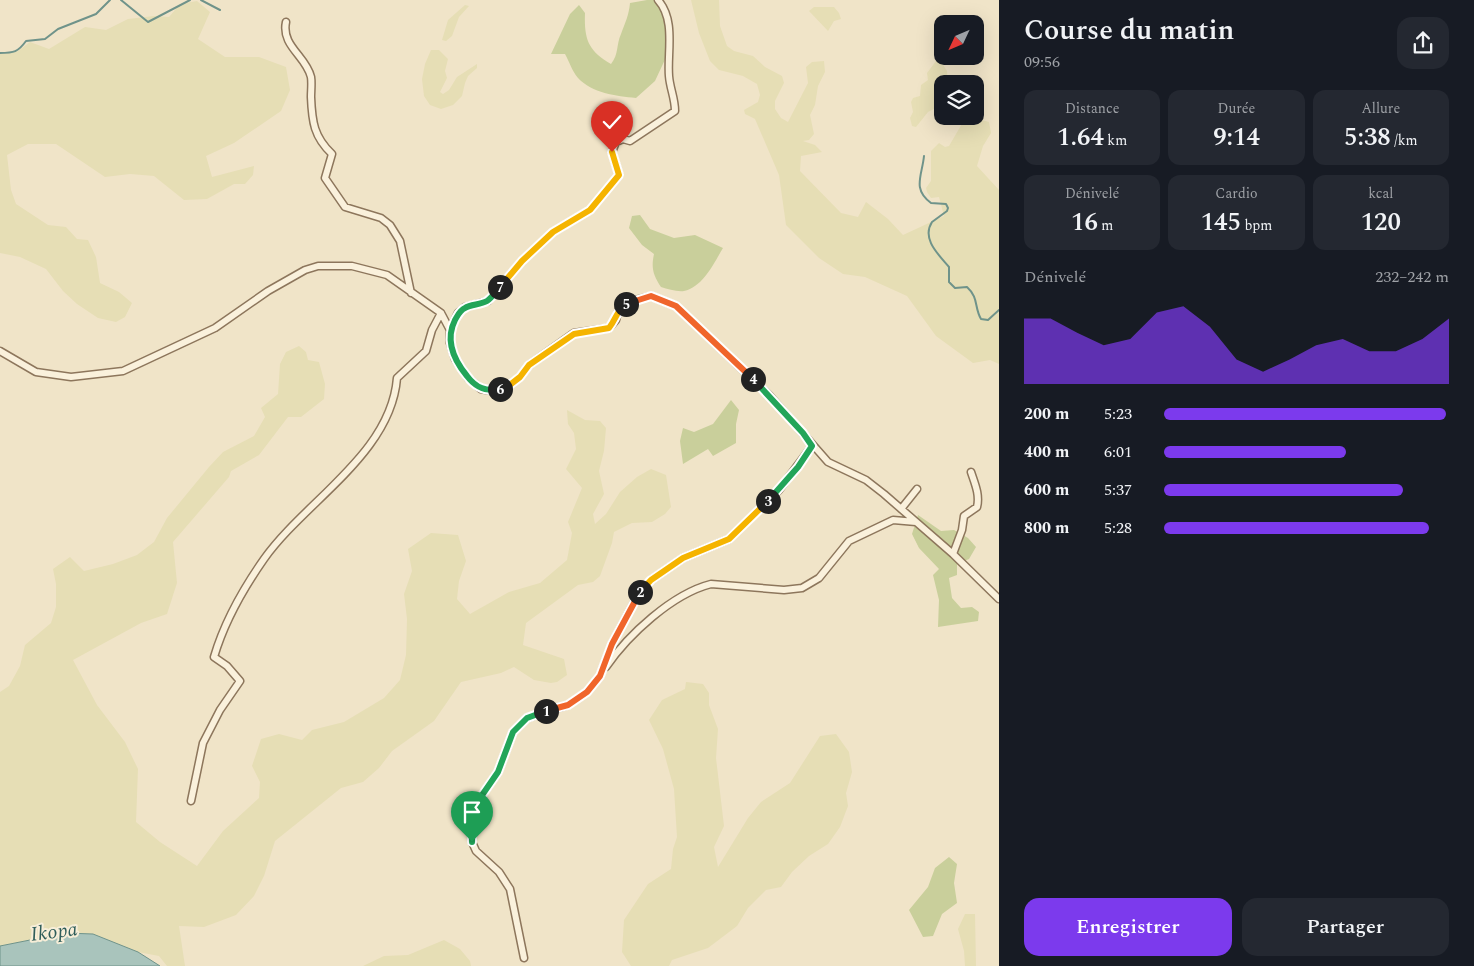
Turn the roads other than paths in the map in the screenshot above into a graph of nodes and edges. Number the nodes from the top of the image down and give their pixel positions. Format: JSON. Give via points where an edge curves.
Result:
{"nodes":[{"id":1,"x":658,"y":0,"type":"edge"},
{"id":2,"x":286,"y":22,"type":"dead end"},
{"id":3,"x":411,"y":293,"type":"junction"},
{"id":4,"x":441,"y":313,"type":"junction"},
{"id":5,"x":450,"y":330,"type":"junction"},
{"id":6,"x":0,"y":351,"type":"edge"},
{"id":7,"x":812,"y":446,"type":"junction"},
{"id":8,"x":971,"y":472,"type":"dead end"},
{"id":9,"x":917,"y":489,"type":"dead end"},
{"id":10,"x":901,"y":509,"type":"junction"},
{"id":11,"x":916,"y":522,"type":"junction"},
{"id":12,"x":953,"y":554,"type":"junction"},
{"id":13,"x":999,"y":599,"type":"edge"},
{"id":14,"x":600,"y":676,"type":"junction"},
{"id":15,"x":191,"y":801,"type":"dead end"},
{"id":16,"x":524,"y":958,"type":"dead end"}],
"edges":[{"from":1,"to":5,"type":"street","via":[[669,27],[669,78],[675,111],[651,125],[641,136],[616,142],[612,152],[619,175],[590,210],[553,232],[522,261],[488,301],[465,307],[458,313]]},
{"from":2,"to":3,"type":"street","via":[[285,37],[306,65],[311,79],[314,130],[332,154],[325,178],[345,207],[381,218],[390,225],[400,241]]},
{"from":3,"to":4,"type":"street"},
{"from":3,"to":6,"type":"street","via":[[387,275],[352,266],[318,266],[304,270],[268,291],[215,328],[123,371],[71,377],[36,372]]},
{"from":4,"to":5,"type":"street"},
{"from":4,"to":15,"type":"street","via":[[426,351],[397,378],[396,398],[372,442],[264,558],[221,631],[214,657],[240,681],[203,743]]},
{"from":5,"to":7,"type":"street","via":[[455,359],[468,378],[481,389],[492,391],[507,387],[529,365],[574,334],[609,328],[616,320],[619,308],[651,296],[676,306],[769,395]]},
{"from":7,"to":10,"type":"street","via":[[828,462],[866,480]]},
{"from":7,"to":14,"type":"street","via":[[779,490],[729,539],[683,558],[651,580],[639,593]]},
{"from":8,"to":12,"type":"street","via":[[978,503],[964,516]]},
{"from":9,"to":10,"type":"street"},
{"from":10,"to":11,"type":"street"},
{"from":11,"to":12,"type":"street"},
{"from":11,"to":14,"type":"street","via":[[893,520],[849,541],[819,578],[802,588],[784,590],[711,584],[686,594],[643,626]]},
{"from":12,"to":13,"type":"street"},
{"from":14,"to":16,"type":"street","via":[[587,692],[568,705],[539,713],[519,724],[498,772],[478,801],[472,842],[476,851],[499,872],[510,889]]}]}
